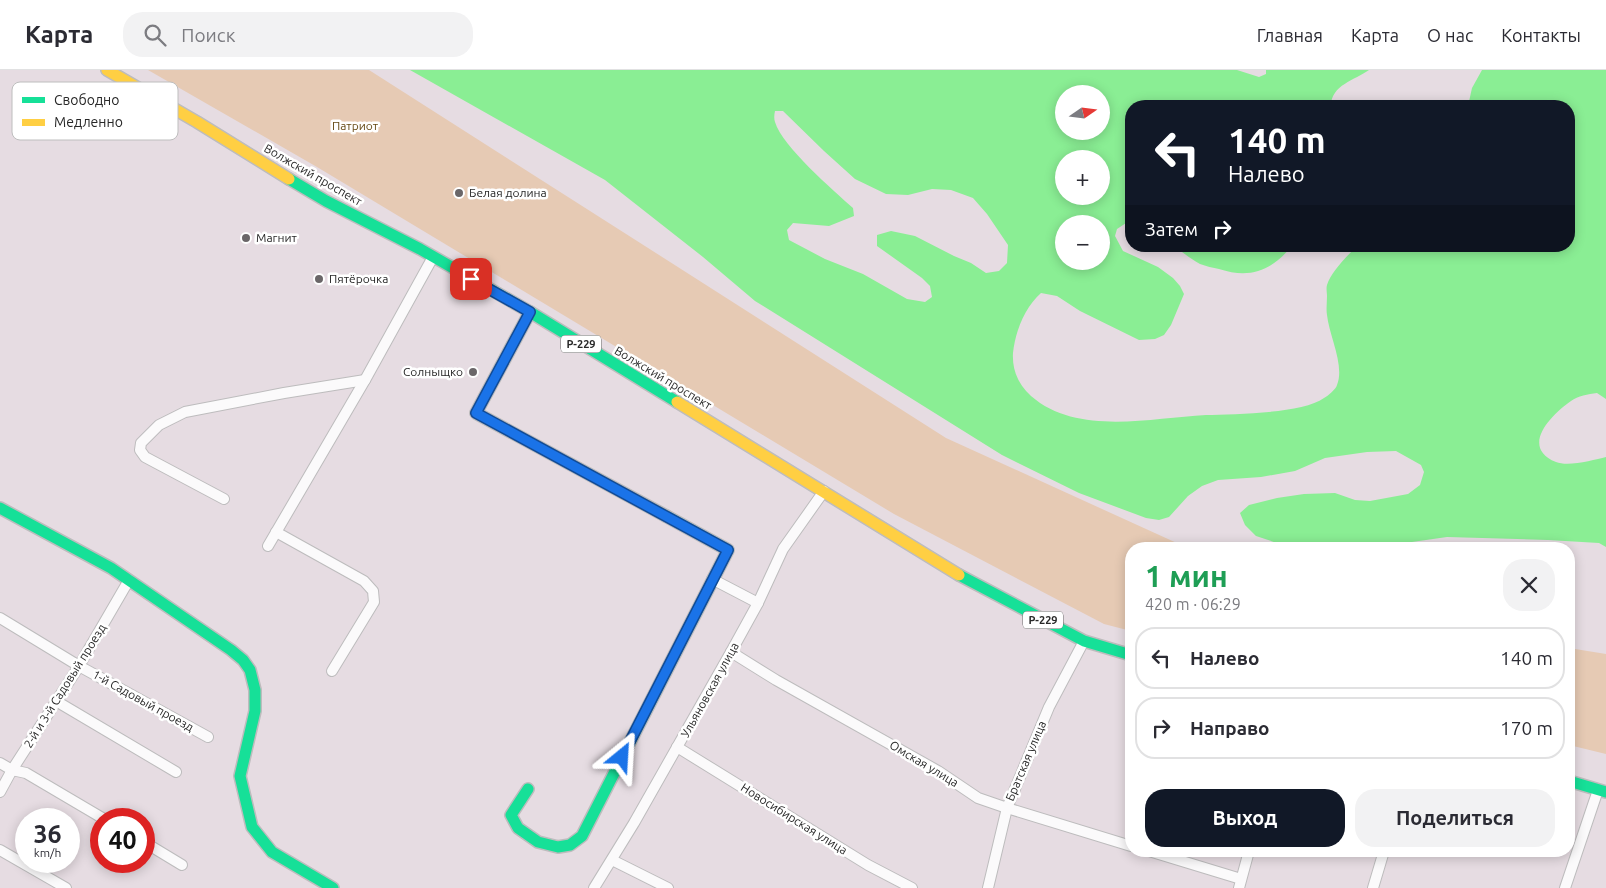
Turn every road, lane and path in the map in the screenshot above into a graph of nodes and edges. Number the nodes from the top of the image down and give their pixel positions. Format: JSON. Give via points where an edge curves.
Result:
{"nodes":[{"id":1,"x":107,"y":70,"type":"edge"},
{"id":2,"x":128,"y":82,"type":"edge"},
{"id":3,"x":178,"y":111,"type":"edge"},
{"id":4,"x":433,"y":257,"type":"junction"},
{"id":5,"x":530,"y":312,"type":"junction"},
{"id":6,"x":365,"y":380,"type":"junction"},
{"id":7,"x":824,"y":491,"type":"junction"},
{"id":8,"x":224,"y":499,"type":"dead end"},
{"id":9,"x":0,"y":508,"type":"edge"},
{"id":10,"x":276,"y":532,"type":"junction"},
{"id":11,"x":268,"y":546,"type":"dead end"},
{"id":12,"x":712,"y":579,"type":"junction"},
{"id":13,"x":129,"y":580,"type":"junction"},
{"id":14,"x":758,"y":603,"type":"junction"},
{"id":15,"x":0,"y":618,"type":"edge"},
{"id":16,"x":1084,"y":641,"type":"junction"},
{"id":17,"x":731,"y":652,"type":"junction"},
{"id":18,"x":1125,"y":653,"type":"edge"},
{"id":19,"x":79,"y":666,"type":"junction"},
{"id":20,"x":332,"y":671,"type":"dead end"},
{"id":21,"x":56,"y":701,"type":"junction"},
{"id":22,"x":208,"y":737,"type":"dead end"},
{"id":23,"x":677,"y":747,"type":"junction"},
{"id":24,"x":0,"y":763,"type":"edge"},
{"id":25,"x":12,"y":770,"type":"junction"},
{"id":26,"x":176,"y":772,"type":"dead end"},
{"id":27,"x":1575,"y":783,"type":"edge"},
{"id":28,"x":528,"y":789,"type":"dead end"},
{"id":29,"x":1602,"y":791,"type":"edge"},
{"id":30,"x":0,"y":792,"type":"edge"},
{"id":31,"x":1007,"y":808,"type":"junction"},
{"id":32,"x":90,"y":811,"type":"edge"},
{"id":33,"x":1125,"y":844,"type":"edge"},
{"id":34,"x":155,"y":849,"type":"edge"},
{"id":35,"x":0,"y":850,"type":"edge"},
{"id":36,"x":1166,"y":857,"type":"edge"},
{"id":37,"x":1247,"y":857,"type":"edge"},
{"id":38,"x":1382,"y":857,"type":"edge"},
{"id":39,"x":612,"y":860,"type":"junction"},
{"id":40,"x":182,"y":865,"type":"dead end"},
{"id":41,"x":1240,"y":884,"type":"edge"},
{"id":42,"x":66,"y":888,"type":"edge"},
{"id":43,"x":333,"y":888,"type":"edge"},
{"id":44,"x":594,"y":888,"type":"edge"},
{"id":45,"x":668,"y":888,"type":"edge"},
{"id":46,"x":912,"y":888,"type":"edge"},
{"id":47,"x":988,"y":888,"type":"edge"},
{"id":48,"x":1373,"y":888,"type":"edge"},
{"id":49,"x":1565,"y":888,"type":"edge"}],
"edges":[{"from":1,"to":2,"type":"street","name":"Волжский проспект","number":"Р-229"},
{"from":3,"to":4,"type":"street","name":"Волжский проспект","number":"Р-229","via":[[326,201]]},
{"from":4,"to":5,"type":"street","name":"Волжский проспект","number":"Р-229"},
{"from":4,"to":6,"type":"street"},
{"from":5,"to":7,"type":"street","name":"Волжский проспект","number":"Р-229"},
{"from":5,"to":12,"type":"street","via":[[476,413],[728,550]]},
{"from":6,"to":8,"type":"street","via":[[185,412],[159,425],[140,443],[145,457]]},
{"from":6,"to":10,"type":"street"},
{"from":7,"to":14,"type":"street","name":"Ульяновская улица","via":[[783,549]]},
{"from":7,"to":16,"type":"street","name":"Волжский проспект","number":"Р-229","via":[[959,575]]},
{"from":9,"to":13,"type":"street"},
{"from":10,"to":11,"type":"street"},
{"from":10,"to":20,"type":"street","via":[[364,581],[373,591],[374,602]]},
{"from":12,"to":14,"type":"street"},
{"from":12,"to":28,"type":"street","via":[[582,836],[570,845],[558,847],[538,842],[518,828],[511,815]]},
{"from":13,"to":19,"type":"street","name":"2-й и 3-й Садовый проезд"},
{"from":13,"to":43,"type":"street","via":[[231,650],[250,670],[255,690],[255,711],[240,776],[252,827],[272,852]]},
{"from":14,"to":17,"type":"street","name":"Ульяновская улица"},
{"from":15,"to":19,"type":"street","name":"1-й Садовый проезд"},
{"from":16,"to":18,"type":"street","name":"Волжский проспект","number":"Р-229"},
{"from":16,"to":31,"type":"street","name":"Братская улица","via":[[1049,706]]},
{"from":17,"to":23,"type":"street","name":"Ульяновская улица"},
{"from":17,"to":31,"type":"street","name":"Омская улица","via":[[938,771],[978,798]]},
{"from":19,"to":21,"type":"street","name":"2-й и 3-й Садовый проезд"},
{"from":19,"to":22,"type":"street","name":"1-й Садовый проезд"},
{"from":21,"to":25,"type":"street","name":"2-й и 3-й Садовый проезд"},
{"from":21,"to":26,"type":"street"},
{"from":23,"to":39,"type":"street","name":"Ульяновская улица"},
{"from":23,"to":46,"type":"street","name":"Новосибирская улица","via":[[868,865]]},
{"from":24,"to":25,"type":"street"},
{"from":25,"to":30,"type":"street","name":"2-й и 3-й Садовый проезд"},
{"from":25,"to":32,"type":"street","via":[[26,773]]},
{"from":27,"to":29,"type":"street"},
{"from":29,"to":49,"type":"street"},
{"from":31,"to":33,"type":"street","name":"Омская улица"},
{"from":31,"to":47,"type":"street","name":"Братская улица"},
{"from":34,"to":40,"type":"street"},
{"from":35,"to":42,"type":"street"},
{"from":36,"to":41,"type":"street"},
{"from":37,"to":41,"type":"street"},
{"from":38,"to":48,"type":"street"},
{"from":39,"to":44,"type":"street","name":"Ульяновская улица"},
{"from":39,"to":45,"type":"street"}]}
